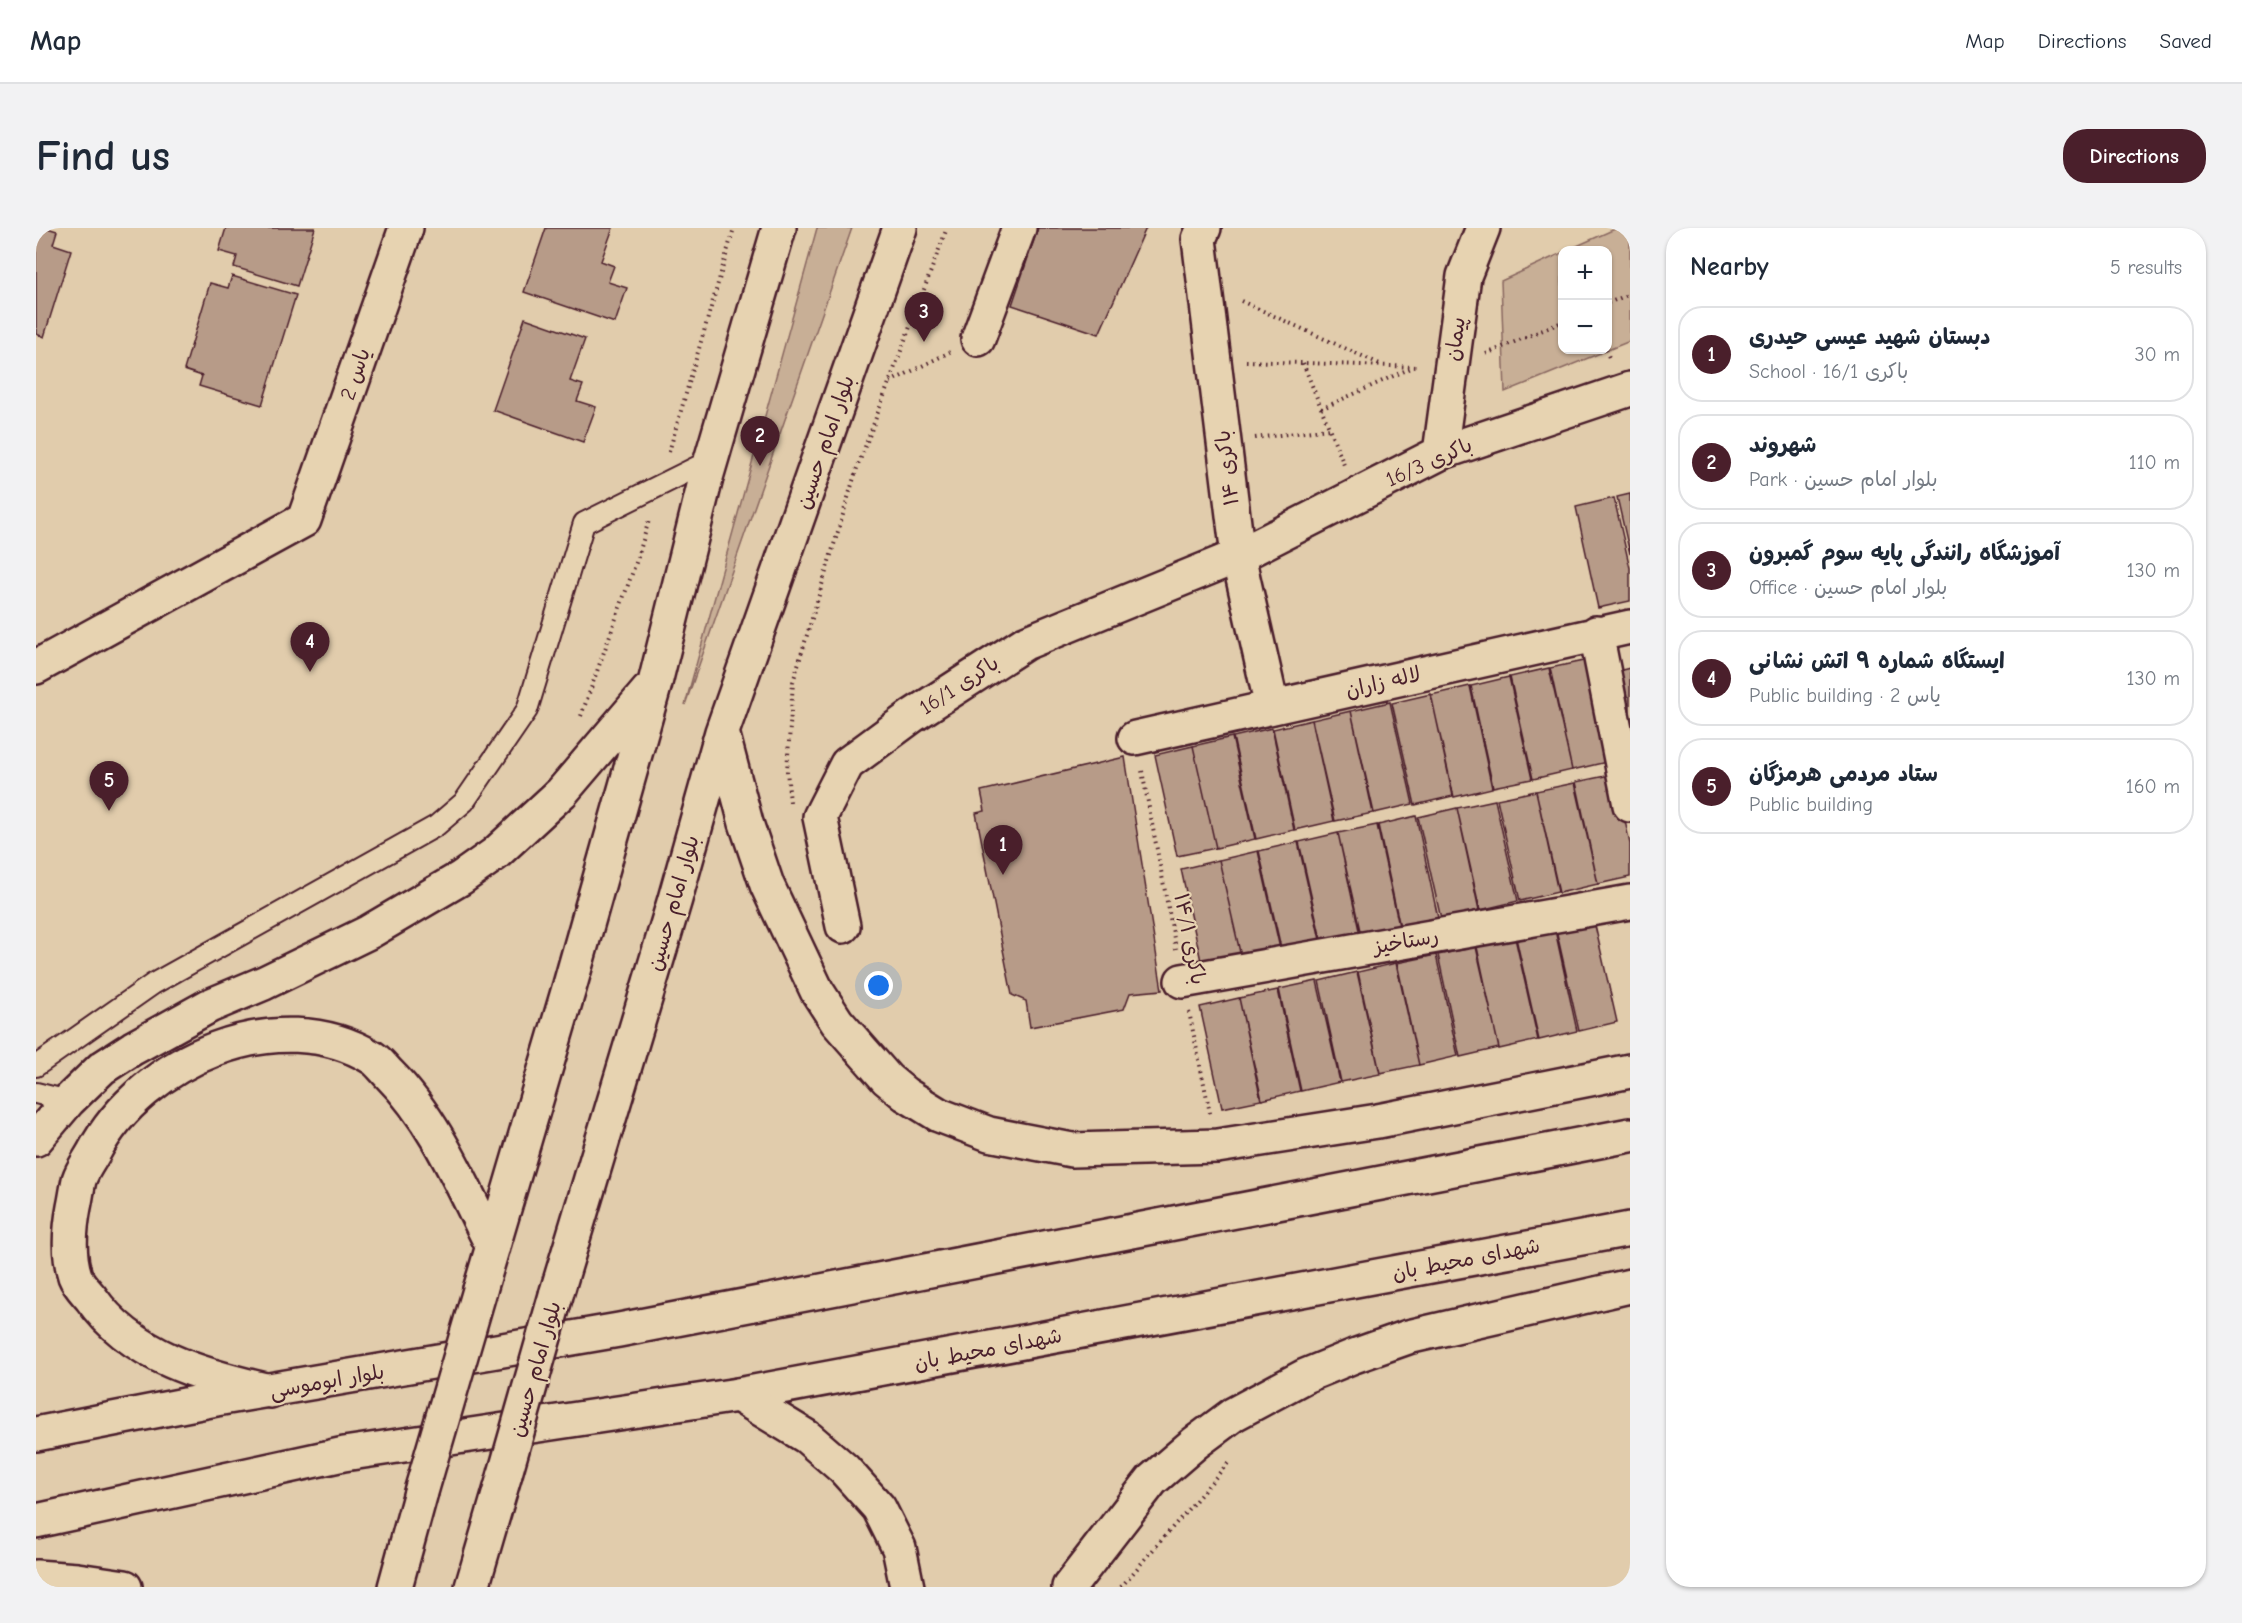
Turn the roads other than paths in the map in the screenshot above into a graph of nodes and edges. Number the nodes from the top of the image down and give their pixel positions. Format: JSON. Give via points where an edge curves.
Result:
{"nodes":[{"id":1,"x":406,"y":228,"type":"edge"},
{"id":2,"x":779,"y":228,"type":"edge"},
{"id":3,"x":900,"y":228,"type":"edge"},
{"id":4,"x":1019,"y":228,"type":"edge"},
{"id":5,"x":1204,"y":228,"type":"edge"},
{"id":6,"x":1483,"y":228,"type":"edge"},
{"id":7,"x":978,"y":339,"type":"road end"},
{"id":8,"x":1630,"y":389,"type":"edge"},
{"id":9,"x":1440,"y":453,"type":"junction"},
{"id":10,"x":713,"y":459,"type":"junction"},
{"id":11,"x":1238,"y":556,"type":"junction"},
{"id":12,"x":1630,"y":627,"type":"edge"},
{"id":13,"x":1596,"y":633,"type":"junction"},
{"id":14,"x":36,"y":668,"type":"edge"},
{"id":15,"x":655,"y":683,"type":"junction"},
{"id":16,"x":1272,"y":707,"type":"junction"},
{"id":17,"x":722,"y":732,"type":"junction"},
{"id":18,"x":1136,"y":738,"type":"road end"},
{"id":19,"x":1630,"y":805,"type":"edge"},
{"id":20,"x":1630,"y":902,"type":"edge"},
{"id":21,"x":843,"y":926,"type":"dead end"},
{"id":22,"x":1182,"y":981,"type":"road end"},
{"id":23,"x":36,"y":1066,"type":"edge"},
{"id":24,"x":1630,"y":1071,"type":"edge"},
{"id":25,"x":36,"y":1093,"type":"edge"},
{"id":26,"x":68,"y":1101,"type":"junction"},
{"id":27,"x":1630,"y":1135,"type":"edge"},
{"id":28,"x":36,"y":1138,"type":"edge"},
{"id":29,"x":1630,"y":1229,"type":"edge"},
{"id":30,"x":493,"y":1247,"type":"junction"},
{"id":31,"x":1630,"y":1287,"type":"edge"},
{"id":32,"x":270,"y":1391,"type":"junction"},
{"id":33,"x":738,"y":1395,"type":"junction"},
{"id":34,"x":36,"y":1434,"type":"edge"},
{"id":35,"x":36,"y":1521,"type":"edge"},
{"id":36,"x":36,"y":1577,"type":"edge"},
{"id":37,"x":479,"y":1579,"type":"edge"},
{"id":38,"x":125,"y":1587,"type":"edge"},
{"id":39,"x":395,"y":1587,"type":"edge"},
{"id":40,"x":907,"y":1587,"type":"edge"},
{"id":41,"x":1069,"y":1587,"type":"edge"}],
"edges":[{"from":1,"to":14,"type":"main road","name":"یاس 2","via":[[304,520]]},
{"from":2,"to":10,"type":"main road"},
{"from":3,"to":17,"type":"main road","name":"بلوار امام حسین"},
{"from":4,"to":7,"type":"main road"},
{"from":5,"to":11,"type":"main road","name":"باکری ۱۴","via":[[1199,239]]},
{"from":6,"to":9,"type":"main road","name":"پیمان","via":[[1464,276]]},
{"from":8,"to":9,"type":"main road","name":"باکری 16/3"},
{"from":9,"to":11,"type":"main road","name":"باکری 16/3"},
{"from":10,"to":15,"type":"main road"},
{"from":10,"to":23,"type":"lane","via":[[584,523],[527,710],[464,802],[436,826],[153,984]]},
{"from":11,"to":16,"type":"main road","name":"باکری ۱۴"},
{"from":11,"to":21,"type":"main road","name":"باکری 16/1","via":[[1025,643],[912,716],[847,764],[820,817]]},
{"from":12,"to":13,"type":"main road","name":"لاله زاران"},
{"from":13,"to":16,"type":"main road","name":"لاله زاران"},
{"from":13,"to":19,"type":"main road"},
{"from":15,"to":26,"type":"main road","via":[[562,792],[495,854],[369,932],[209,1006],[133,1048],[102,1068]]},
{"from":15,"to":30,"type":"main road"},
{"from":16,"to":18,"type":"main road","name":"لاله زاران"},
{"from":17,"to":24,"type":"main road","via":[[767,885],[798,954],[837,1022],[905,1094],[939,1115],[989,1134],[1072,1150],[1217,1146],[1378,1121]]},
{"from":17,"to":37,"type":"main road","name":"بلوار امام حسین","bridge":true,"via":[[556,1295]]},
{"from":20,"to":22,"type":"main road","name":"رستاخیز"},
{"from":25,"to":26,"type":"lane"},
{"from":26,"to":28,"type":"main road"},
{"from":27,"to":32,"type":"main road","name":"بلوار ابوموسی","via":[[619,1330]]},
{"from":29,"to":33,"type":"main road","name":"شهدای محیط بان"},
{"from":30,"to":32,"type":"main road","via":[[434,1134],[400,1084],[375,1059],[328,1040],[280,1034],[219,1047],[162,1077],[131,1101],[104,1133],[80,1178],[72,1220],[75,1277],[120,1330],[159,1356],[189,1370]]},
{"from":30,"to":39,"type":"main road","bridge":true},
{"from":31,"to":41,"type":"main road","via":[[1408,1337],[1295,1382],[1234,1414],[1152,1479]]},
{"from":32,"to":34,"type":"main road","name":"بلوار ابوموسی"},
{"from":33,"to":35,"type":"main road","name":"شهدای محیط بان","via":[[344,1454]]},
{"from":33,"to":40,"type":"main road","via":[[807,1437],[844,1469],[879,1508],[899,1548]]},
{"from":36,"to":38,"type":"main road"}]}
